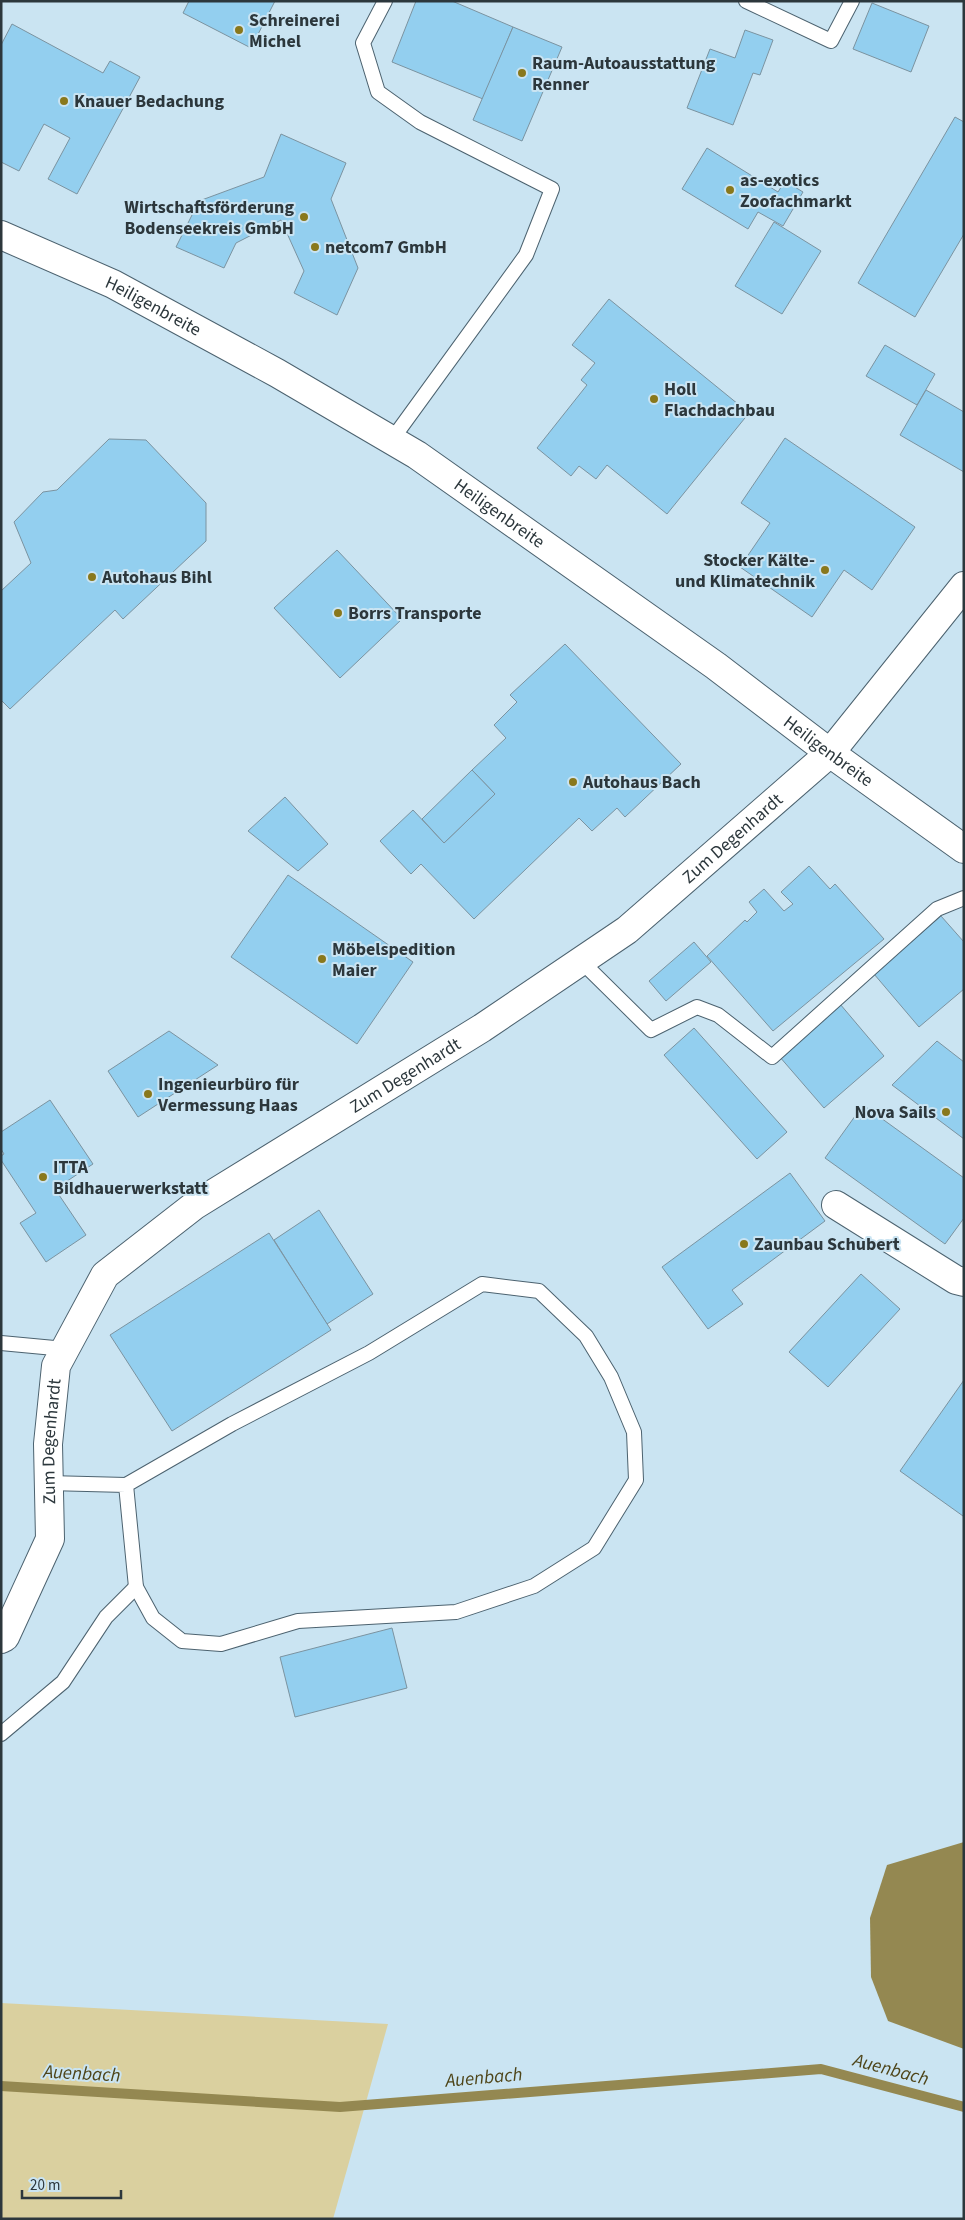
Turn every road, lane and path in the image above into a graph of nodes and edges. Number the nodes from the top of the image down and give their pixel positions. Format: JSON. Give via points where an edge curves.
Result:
{"nodes":[{"id":1,"x":385,"y":1,"type":"edge"},
{"id":2,"x":746,"y":1,"type":"edge"},
{"id":3,"x":852,"y":1,"type":"edge"},
{"id":4,"x":1,"y":235,"type":"edge"},
{"id":5,"x":391,"y":442,"type":"junction"},
{"id":6,"x":964,"y":586,"type":"edge"},
{"id":7,"x":830,"y":753,"type":"junction"},
{"id":8,"x":964,"y":849,"type":"edge"},
{"id":9,"x":964,"y":898,"type":"edge"},
{"id":10,"x":581,"y":960,"type":"junction"},
{"id":11,"x":836,"y":1205,"type":"dead end"},
{"id":12,"x":964,"y":1282,"type":"edge"},
{"id":13,"x":1,"y":1344,"type":"edge"},
{"id":14,"x":65,"y":1349,"type":"junction"},
{"id":15,"x":48,"y":1483,"type":"junction"},
{"id":16,"x":126,"y":1485,"type":"junction"},
{"id":17,"x":136,"y":1587,"type":"junction"},
{"id":18,"x":1,"y":1639,"type":"edge"},
{"id":19,"x":1,"y":1734,"type":"edge"}],
"edges":[{"from":1,"to":5,"type":"lane","via":[[363,43],[378,92],[420,122],[552,189],[526,255]]},
{"from":2,"to":3,"type":"lane","via":[[831,41]]},
{"from":4,"to":5,"type":"street","name":"Heiligenbreite","via":[[114,284],[277,373]]},
{"from":5,"to":7,"type":"street","name":"Heiligenbreite","via":[[417,455],[593,578]]},
{"from":6,"to":7,"type":"street","name":"Zum Degenhardt"},
{"from":7,"to":8,"type":"street","name":"Heiligenbreite"},
{"from":7,"to":10,"type":"street","name":"Zum Degenhardt","via":[[627,930]]},
{"from":9,"to":10,"type":"lane","via":[[937,909],[772,1057],[718,1016],[697,1007],[651,1030]]},
{"from":10,"to":14,"type":"street","name":"Zum Degenhardt","via":[[482,1028],[195,1205],[105,1275]]},
{"from":11,"to":12,"type":"street"},
{"from":13,"to":14,"type":"lane"},
{"from":14,"to":15,"type":"street","name":"Zum Degenhardt","via":[[56,1366],[48,1444]]},
{"from":15,"to":16,"type":"lane"},
{"from":15,"to":18,"type":"street","name":"Zum Degenhardt","via":[[50,1539],[5,1637]]},
{"from":16,"to":17,"type":"lane"},
{"from":16,"to":17,"type":"lane","via":[[232,1424],[369,1353],[482,1284],[539,1291],[586,1336],[611,1377],[634,1432],[636,1480],[594,1548],[534,1586],[456,1612],[298,1621],[221,1644],[182,1641],[153,1618]]},
{"from":17,"to":19,"type":"lane","via":[[106,1617],[63,1682]]}]}
